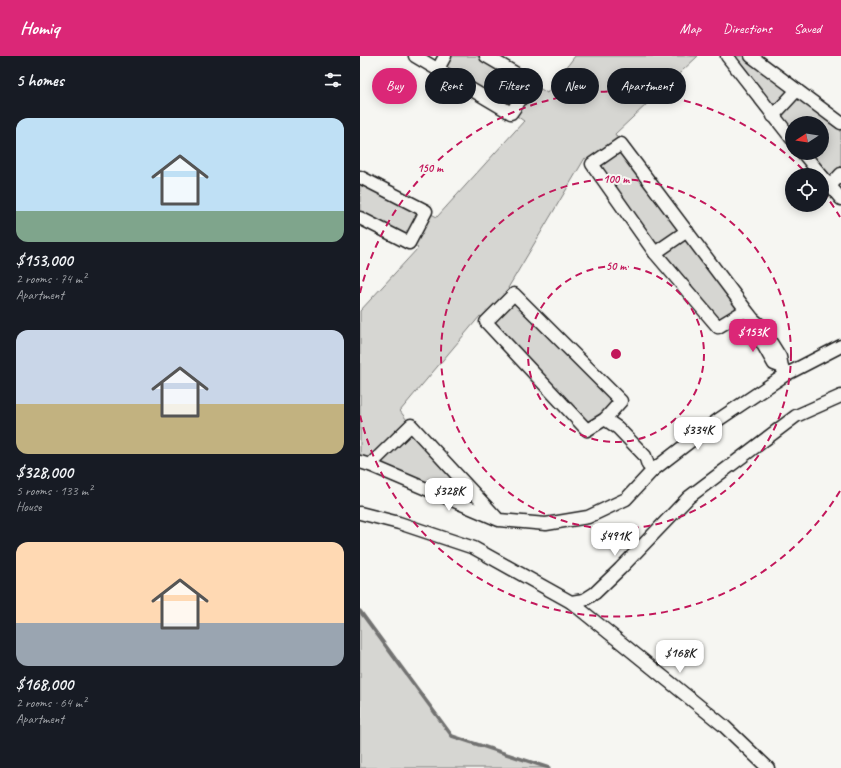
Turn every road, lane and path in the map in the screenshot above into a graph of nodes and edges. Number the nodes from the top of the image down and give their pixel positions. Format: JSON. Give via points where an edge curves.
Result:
{"nodes":[{"id":1,"x":415,"y":56,"type":"edge"},
{"id":2,"x":446,"y":56,"type":"edge"},
{"id":3,"x":486,"y":56,"type":"edge"},
{"id":4,"x":727,"y":56,"type":"edge"},
{"id":5,"x":751,"y":56,"type":"edge"},
{"id":6,"x":435,"y":68,"type":"edge"},
{"id":7,"x":439,"y":68,"type":"edge"},
{"id":8,"x":797,"y":90,"type":"junction"},
{"id":9,"x":476,"y":92,"type":"edge"},
{"id":10,"x":773,"y":116,"type":"junction"},
{"id":11,"x":841,"y":123,"type":"edge"},
{"id":12,"x":785,"y":131,"type":"edge"},
{"id":13,"x":809,"y":160,"type":"edge"},
{"id":14,"x":815,"y":168,"type":"edge"},
{"id":15,"x":841,"y":174,"type":"edge"},
{"id":16,"x":360,"y":177,"type":"edge"},
{"id":17,"x":830,"y":186,"type":"joint"},
{"id":18,"x":841,"y":200,"type":"edge"},
{"id":19,"x":360,"y":218,"type":"edge"},
{"id":20,"x":687,"y":231,"type":"junction"},
{"id":21,"x":655,"y":253,"type":"junction"},
{"id":22,"x":749,"y":315,"type":"junction"},
{"id":23,"x":841,"y":346,"type":"edge"},
{"id":24,"x":784,"y":371,"type":"junction"},
{"id":25,"x":841,"y":396,"type":"edge"},
{"id":26,"x":609,"y":422,"type":"junction"},
{"id":27,"x":365,"y":464,"type":"edge"},
{"id":28,"x":651,"y":468,"type":"junction"},
{"id":29,"x":360,"y":513,"type":"edge"},
{"id":30,"x":499,"y":520,"type":"junction"},
{"id":31,"x":571,"y":602,"type":"junction"},
{"id":32,"x":768,"y":768,"type":"edge"}],
"edges":[{"from":1,"to":6,"type":"street"},
{"from":2,"to":7,"type":"street"},
{"from":3,"to":9,"type":"street","via":[[532,83],[511,113]]},
{"from":4,"to":10,"type":"street"},
{"from":5,"to":8,"type":"street"},
{"from":8,"to":10,"type":"street"},
{"from":8,"to":11,"type":"street"},
{"from":10,"to":12,"type":"street"},
{"from":13,"to":14,"type":"street"},
{"from":15,"to":17,"type":"street"},
{"from":16,"to":19,"type":"street","via":[[426,211],[409,243]]},
{"from":17,"to":18,"type":"street"},
{"from":20,"to":21,"type":"street"},
{"from":20,"to":21,"type":"street","via":[[622,144],[592,164]]},
{"from":20,"to":22,"type":"street"},
{"from":21,"to":22,"type":"street","via":[[718,327]]},
{"from":22,"to":24,"type":"street","via":[[753,328],[774,364]]},
{"from":23,"to":24,"type":"street"},
{"from":24,"to":28,"type":"street"},
{"from":25,"to":31,"type":"street","via":[[796,416],[689,497],[595,593],[584,600]]},
{"from":26,"to":26,"type":"street","via":[[621,401],[514,294],[486,322],[587,430]]},
{"from":26,"to":28,"type":"street","via":[[645,456]]},
{"from":27,"to":30,"type":"street"},
{"from":27,"to":30,"type":"street","via":[[411,425]]},
{"from":28,"to":30,"type":"street","via":[[626,499],[588,517],[546,524]]},
{"from":29,"to":31,"type":"street","via":[[474,548]]},
{"from":31,"to":32,"type":"street","via":[[719,721]]}]}
